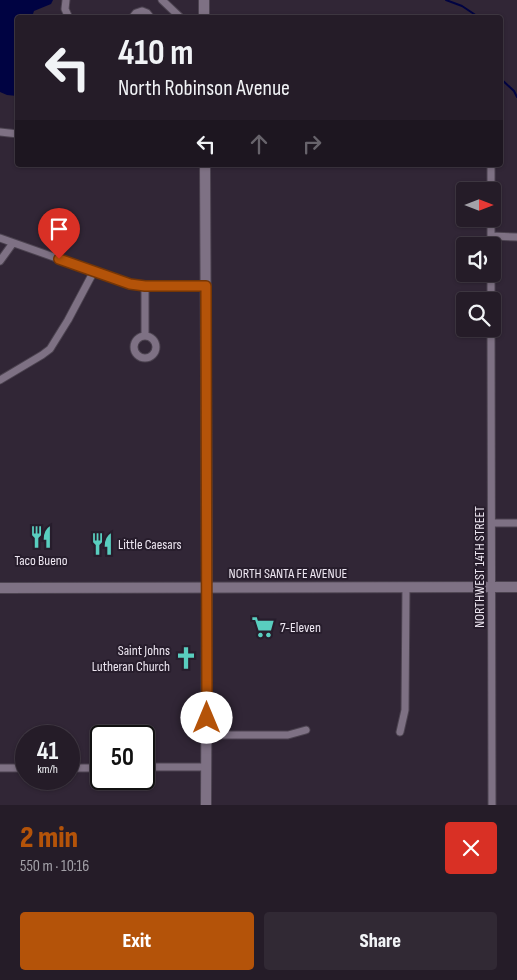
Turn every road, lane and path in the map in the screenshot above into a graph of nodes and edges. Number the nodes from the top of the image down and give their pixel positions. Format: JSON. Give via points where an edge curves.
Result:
{"nodes":[{"id":1,"x":66,"y":0,"type":"edge"},
{"id":2,"x":162,"y":0,"type":"edge"},
{"id":3,"x":204,"y":0,"type":"edge"},
{"id":4,"x":68,"y":15,"type":"edge"},
{"id":5,"x":134,"y":15,"type":"edge"},
{"id":6,"x":148,"y":15,"type":"edge"},
{"id":7,"x":178,"y":15,"type":"edge"},
{"id":8,"x":204,"y":15,"type":"edge"},
{"id":9,"x":0,"y":132,"type":"edge"},
{"id":10,"x":15,"y":134,"type":"edge"},
{"id":11,"x":205,"y":167,"type":"edge"},
{"id":12,"x":491,"y":167,"type":"edge"},
{"id":13,"x":491,"y":182,"type":"edge"},
{"id":14,"x":491,"y":228,"type":"edge"},
{"id":15,"x":491,"y":236,"type":"joint"},
{"id":16,"x":517,"y":236,"type":"edge"},
{"id":17,"x":0,"y":238,"type":"edge"},
{"id":18,"x":13,"y":243,"type":"junction"},
{"id":19,"x":0,"y":261,"type":"edge"},
{"id":20,"x":94,"y":272,"type":"junction"},
{"id":21,"x":145,"y":286,"type":"junction"},
{"id":22,"x":206,"y":286,"type":"junction"},
{"id":23,"x":146,"y":336,"type":"dead end"},
{"id":24,"x":491,"y":337,"type":"edge"},
{"id":25,"x":0,"y":380,"type":"edge"},
{"id":26,"x":492,"y":523,"type":"junction"},
{"id":27,"x":517,"y":523,"type":"edge"},
{"id":28,"x":492,"y":586,"type":"junction"},
{"id":29,"x":207,"y":587,"type":"junction"},
{"id":30,"x":406,"y":587,"type":"junction"},
{"id":31,"x":517,"y":587,"type":"edge"},
{"id":32,"x":0,"y":588,"type":"edge"},
{"id":33,"x":306,"y":730,"type":"dead end"},
{"id":34,"x":400,"y":732,"type":"dead end"},
{"id":35,"x":207,"y":735,"type":"junction"},
{"id":36,"x":206,"y":767,"type":"junction"},
{"id":37,"x":0,"y":768,"type":"edge"},
{"id":38,"x":15,"y":768,"type":"edge"},
{"id":39,"x":155,"y":768,"type":"edge"},
{"id":40,"x":206,"y":805,"type":"edge"},
{"id":41,"x":492,"y":805,"type":"edge"}],
"edges":[{"from":1,"to":4,"type":"street"},
{"from":2,"to":7,"type":"street"},
{"from":3,"to":8,"type":"main road"},
{"from":5,"to":6,"type":"street","via":[[142,11]]},
{"from":9,"to":10,"type":"street"},
{"from":11,"to":22,"type":"main road"},
{"from":12,"to":13,"type":"street"},
{"from":14,"to":15,"type":"street"},
{"from":15,"to":16,"type":"street"},
{"from":17,"to":18,"type":"street"},
{"from":18,"to":19,"type":"street"},
{"from":18,"to":20,"type":"street"},
{"from":20,"to":21,"type":"street"},
{"from":20,"to":25,"type":"street","via":[[50,349]]},
{"from":21,"to":22,"type":"street"},
{"from":21,"to":23,"type":"street"},
{"from":22,"to":29,"type":"main road"},
{"from":24,"to":26,"type":"street","name":"NORTHWEST 14TH STREET"},
{"from":26,"to":27,"type":"street"},
{"from":26,"to":28,"type":"street","name":"NORTHWEST 14TH STREET"},
{"from":28,"to":30,"type":"main road","name":"NORTH SANTA FE AVENUE"},
{"from":28,"to":31,"type":"main road","name":"NORTH SANTA FE AVENUE"},
{"from":28,"to":41,"type":"street","name":"NORTHWEST 14TH STREET"},
{"from":29,"to":30,"type":"main road","name":"NORTH SANTA FE AVENUE"},
{"from":29,"to":32,"type":"main road","name":"NORTH SANTA FE AVENUE"},
{"from":29,"to":35,"type":"main road"},
{"from":30,"to":34,"type":"street","via":[[405,710]]},
{"from":33,"to":35,"type":"street","via":[[288,735]]},
{"from":35,"to":36,"type":"main road"},
{"from":36,"to":39,"type":"street"},
{"from":36,"to":40,"type":"main road"},
{"from":37,"to":38,"type":"street"}]}
